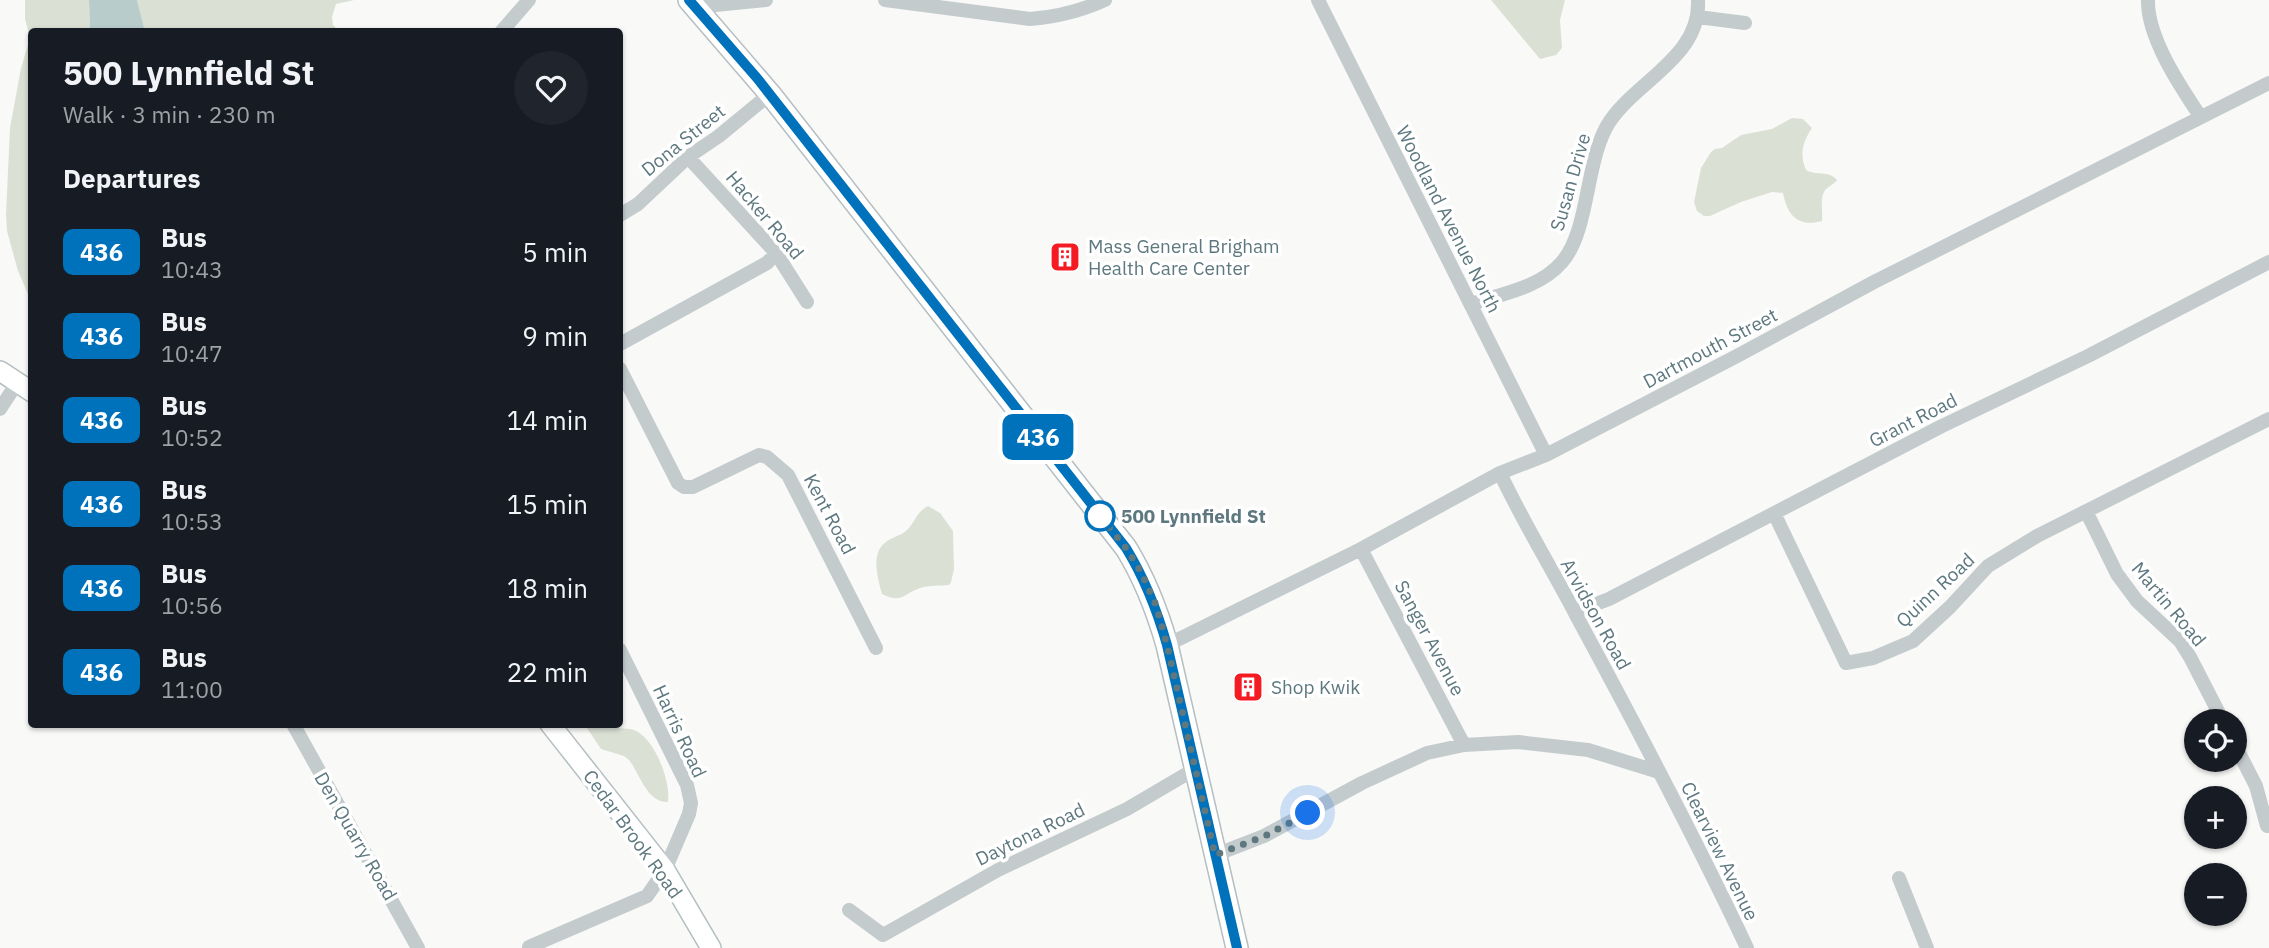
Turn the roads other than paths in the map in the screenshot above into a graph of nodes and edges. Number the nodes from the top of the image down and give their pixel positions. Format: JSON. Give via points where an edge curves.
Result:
{"nodes":[{"id":1,"x":529,"y":0,"type":"edge"},
{"id":2,"x":766,"y":0,"type":"edge"},
{"id":3,"x":885,"y":0,"type":"edge"},
{"id":4,"x":1063,"y":0,"type":"edge"},
{"id":5,"x":1105,"y":0,"type":"edge"},
{"id":6,"x":1318,"y":0,"type":"edge"},
{"id":7,"x":1698,"y":0,"type":"edge"},
{"id":8,"x":2148,"y":0,"type":"edge"},
{"id":9,"x":692,"y":4,"type":"edge"},
{"id":10,"x":1060,"y":15,"type":"junction"},
{"id":11,"x":1698,"y":17,"type":"junction"},
{"id":12,"x":1745,"y":23,"type":"dead end"},
{"id":13,"x":505,"y":28,"type":"edge"},
{"id":14,"x":2269,"y":83,"type":"edge"},
{"id":15,"x":770,"y":94,"type":"junction"},
{"id":16,"x":2200,"y":116,"type":"junction"},
{"id":17,"x":688,"y":157,"type":"junction"},
{"id":18,"x":623,"y":213,"type":"edge"},
{"id":19,"x":776,"y":253,"type":"junction"},
{"id":20,"x":2269,"y":262,"type":"edge"},
{"id":21,"x":807,"y":302,"type":"dead end"},
{"id":22,"x":1471,"y":304,"type":"junction"},
{"id":23,"x":623,"y":342,"type":"edge"},
{"id":24,"x":0,"y":371,"type":"edge"},
{"id":25,"x":623,"y":375,"type":"edge"},
{"id":26,"x":24,"y":388,"type":"edge"},
{"id":27,"x":0,"y":409,"type":"edge"},
{"id":28,"x":2269,"y":419,"type":"edge"},
{"id":29,"x":1546,"y":455,"type":"junction"},
{"id":30,"x":1500,"y":473,"type":"junction"},
{"id":31,"x":2085,"y":511,"type":"junction"},
{"id":32,"x":1774,"y":513,"type":"junction"},
{"id":33,"x":1361,"y":549,"type":"junction"},
{"id":34,"x":1575,"y":612,"type":"junction"},
{"id":35,"x":1167,"y":645,"type":"junction"},
{"id":36,"x":876,"y":648,"type":"dead end"},
{"id":37,"x":623,"y":656,"type":"edge"},
{"id":38,"x":2217,"y":709,"type":"edge"},
{"id":39,"x":295,"y":728,"type":"edge"},
{"id":40,"x":553,"y":728,"type":"edge"},
{"id":41,"x":1464,"y":744,"type":"junction"},
{"id":42,"x":1195,"y":769,"type":"junction"},
{"id":43,"x":2247,"y":770,"type":"edge"},
{"id":44,"x":1659,"y":772,"type":"junction"},
{"id":45,"x":2267,"y":826,"type":"dead end"},
{"id":46,"x":1215,"y":855,"type":"junction"},
{"id":47,"x":665,"y":870,"type":"junction"},
{"id":48,"x":1899,"y":878,"type":"dead end"},
{"id":49,"x":849,"y":909,"type":"dead end"},
{"id":50,"x":529,"y":947,"type":"edge"},
{"id":51,"x":418,"y":948,"type":"edge"},
{"id":52,"x":711,"y":948,"type":"edge"},
{"id":53,"x":1237,"y":948,"type":"edge"},
{"id":54,"x":1746,"y":948,"type":"edge"},
{"id":55,"x":1927,"y":948,"type":"edge"}],
"edges":[{"from":1,"to":13,"type":"street"},
{"from":2,"to":9,"type":"street"},
{"from":3,"to":10,"type":"street","via":[[1031,19]]},
{"from":4,"to":10,"type":"street"},
{"from":5,"to":10,"type":"street"},
{"from":6,"to":22,"type":"street","name":"Woodland Avenue North"},
{"from":7,"to":11,"type":"street","name":"Susan Drive"},
{"from":8,"to":16,"type":"street","via":[[2151,24],[2174,77]]},
{"from":9,"to":15,"type":"main road"},
{"from":11,"to":12,"type":"street"},
{"from":11,"to":22,"type":"street","name":"Susan Drive","via":[[1686,44],[1606,128],[1567,256],[1542,279]]},
{"from":14,"to":16,"type":"street","name":"Dartmouth Street"},
{"from":15,"to":17,"type":"street","name":"Dona Street"},
{"from":15,"to":35,"type":"main road","via":[[1126,548],[1156,605]]},
{"from":16,"to":29,"type":"street","name":"Dartmouth Street"},
{"from":17,"to":18,"type":"street","name":"Dona Street"},
{"from":17,"to":19,"type":"street","name":"Hacker Road"},
{"from":19,"to":21,"type":"street","name":"Hacker Road"},
{"from":19,"to":23,"type":"street","via":[[767,263]]},
{"from":20,"to":32,"type":"street","name":"Grant Road"},
{"from":22,"to":29,"type":"street","name":"Woodland Avenue North"},
{"from":24,"to":26,"type":"street"},
{"from":25,"to":36,"type":"street","name":"Kent Road","via":[[684,487],[759,455],[788,475]]},
{"from":26,"to":27,"type":"street"},
{"from":28,"to":31,"type":"street","name":"Quinn Road"},
{"from":29,"to":30,"type":"street","name":"Dartmouth Street"},
{"from":30,"to":33,"type":"street","name":"Dartmouth Street"},
{"from":30,"to":34,"type":"street","name":"Arvidson Road"},
{"from":31,"to":32,"type":"street","name":"Quinn Road","via":[[1988,566],[1913,641],[1873,658],[1846,663]]},
{"from":31,"to":38,"type":"street","name":"Martin Road","via":[[2117,574],[2137,601],[2180,641]]},
{"from":32,"to":34,"type":"street","name":"Grant Road","via":[[1609,599]]},
{"from":33,"to":35,"type":"street","name":"Dartmouth Street"},
{"from":33,"to":41,"type":"street","name":"Sanger Avenue"},
{"from":34,"to":44,"type":"street","name":"Arvidson Road"},
{"from":35,"to":42,"type":"main road"},
{"from":37,"to":47,"type":"street","name":"Harris Road","via":[[687,785],[691,803]]},
{"from":39,"to":51,"type":"street","name":"Den Quarry Road"},
{"from":40,"to":47,"type":"street","name":"Cedar Brook Road"},
{"from":41,"to":44,"type":"street","via":[[1518,741],[1588,750]]},
{"from":41,"to":46,"type":"street","via":[[1427,752],[1265,836]]},
{"from":42,"to":46,"type":"main road"},
{"from":42,"to":49,"type":"street","name":"Daytona Road","via":[[883,935]]},
{"from":43,"to":45,"type":"street"},
{"from":44,"to":54,"type":"street","name":"Clearview Avenue"},
{"from":46,"to":53,"type":"main road"},
{"from":47,"to":50,"type":"street","name":"Harris Road","via":[[647,896]]},
{"from":47,"to":52,"type":"street","name":"Cedar Brook Road"},
{"from":48,"to":55,"type":"street"}]}
